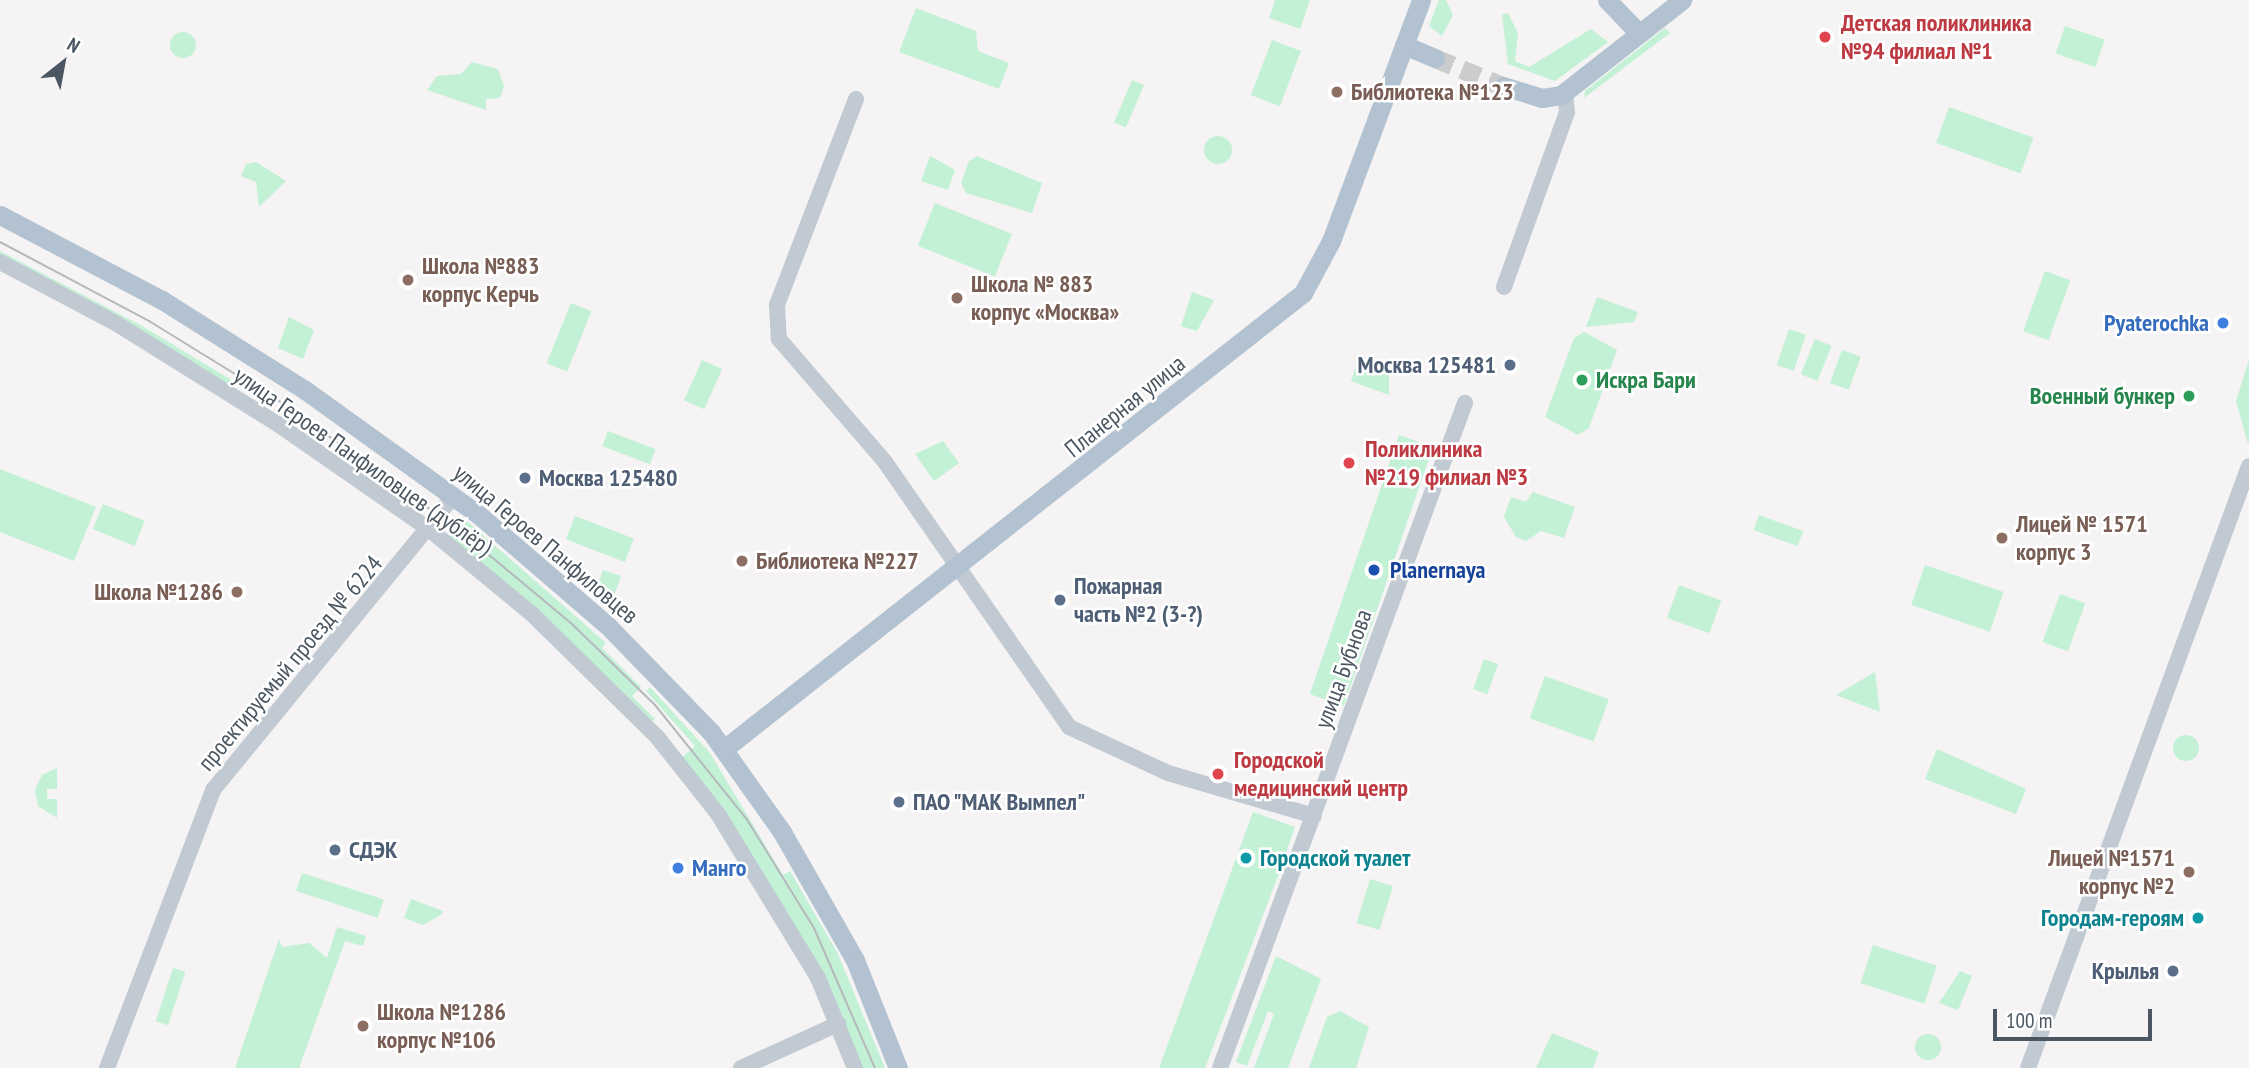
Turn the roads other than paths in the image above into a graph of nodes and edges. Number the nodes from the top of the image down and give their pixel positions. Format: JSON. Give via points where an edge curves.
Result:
{"nodes":[{"id":1,"x":1421,"y":0,"type":"edge"},
{"id":2,"x":1607,"y":0,"type":"edge"},
{"id":3,"x":1682,"y":0,"type":"edge"},
{"id":4,"x":1639,"y":33,"type":"junction"},
{"id":5,"x":1404,"y":45,"type":"junction"},
{"id":6,"x":1435,"y":58,"type":"tunnel mouth"},
{"id":7,"x":1503,"y":86,"type":"tunnel mouth"},
{"id":8,"x":1565,"y":92,"type":"junction"},
{"id":9,"x":856,"y":99,"type":"dead end"},
{"id":10,"x":0,"y":215,"type":"edge"},
{"id":11,"x":0,"y":262,"type":"edge"},
{"id":12,"x":1504,"y":287,"type":"dead end"},
{"id":13,"x":1465,"y":403,"type":"dead end"},
{"id":14,"x":2249,"y":466,"type":"edge"},
{"id":15,"x":454,"y":496,"type":"junction"},
{"id":16,"x":430,"y":530,"type":"junction"},
{"id":17,"x":959,"y":568,"type":"junction"},
{"id":18,"x":724,"y":749,"type":"junction"},
{"id":19,"x":1314,"y":816,"type":"junction"},
{"id":20,"x":838,"y":1024,"type":"junction"},
{"id":21,"x":107,"y":1068,"type":"edge"},
{"id":22,"x":741,"y":1068,"type":"edge"},
{"id":23,"x":855,"y":1068,"type":"edge"},
{"id":24,"x":898,"y":1068,"type":"edge"},
{"id":25,"x":1220,"y":1068,"type":"edge"},
{"id":26,"x":2028,"y":1068,"type":"edge"}],
"edges":[{"from":1,"to":5,"type":"main road","name":"Планерная улица"},
{"from":2,"to":4,"type":"main road"},
{"from":3,"to":4,"type":"main road"},
{"from":4,"to":8,"type":"main road"},
{"from":5,"to":6,"type":"main road"},
{"from":5,"to":17,"type":"main road","name":"Планерная улица","via":[[1308,287]]},
{"from":7,"to":8,"type":"main road","via":[[1542,97]]},
{"from":8,"to":12,"type":"street","via":[[1567,112]]},
{"from":9,"to":17,"type":"street","via":[[781,292],[775,330],[885,462]]},
{"from":10,"to":15,"type":"main road","name":"улица Героев Панфиловцев","via":[[245,351]]},
{"from":11,"to":16,"type":"street","name":"улица Героев Панфиловцев (дублёр)","via":[[186,365]]},
{"from":13,"to":19,"type":"street","name":"улица Бубнова"},
{"from":14,"to":26,"type":"street"},
{"from":15,"to":16,"type":"street","name":"проектируемый проезд № 6224"},
{"from":15,"to":18,"type":"main road","name":"улица Героев Панфиловцев","via":[[607,625]]},
{"from":16,"to":20,"type":"street","name":"улица Героев Панфиловцев (дублёр)","via":[[533,615],[676,759],[759,875]]},
{"from":16,"to":21,"type":"street","name":"проектируемый проезд № 6224","via":[[213,790]]},
{"from":17,"to":18,"type":"main road","name":"Планерная улица"},
{"from":17,"to":19,"type":"street","via":[[1069,727],[1172,774]]},
{"from":18,"to":24,"type":"main road","name":"улица Героев Панфиловцев","via":[[838,928]]},
{"from":19,"to":25,"type":"street","name":"улица Бубнова"},
{"from":20,"to":22,"type":"street"},
{"from":20,"to":23,"type":"street","name":"улица Героев Панфиловцев (дублёр)"}]}
